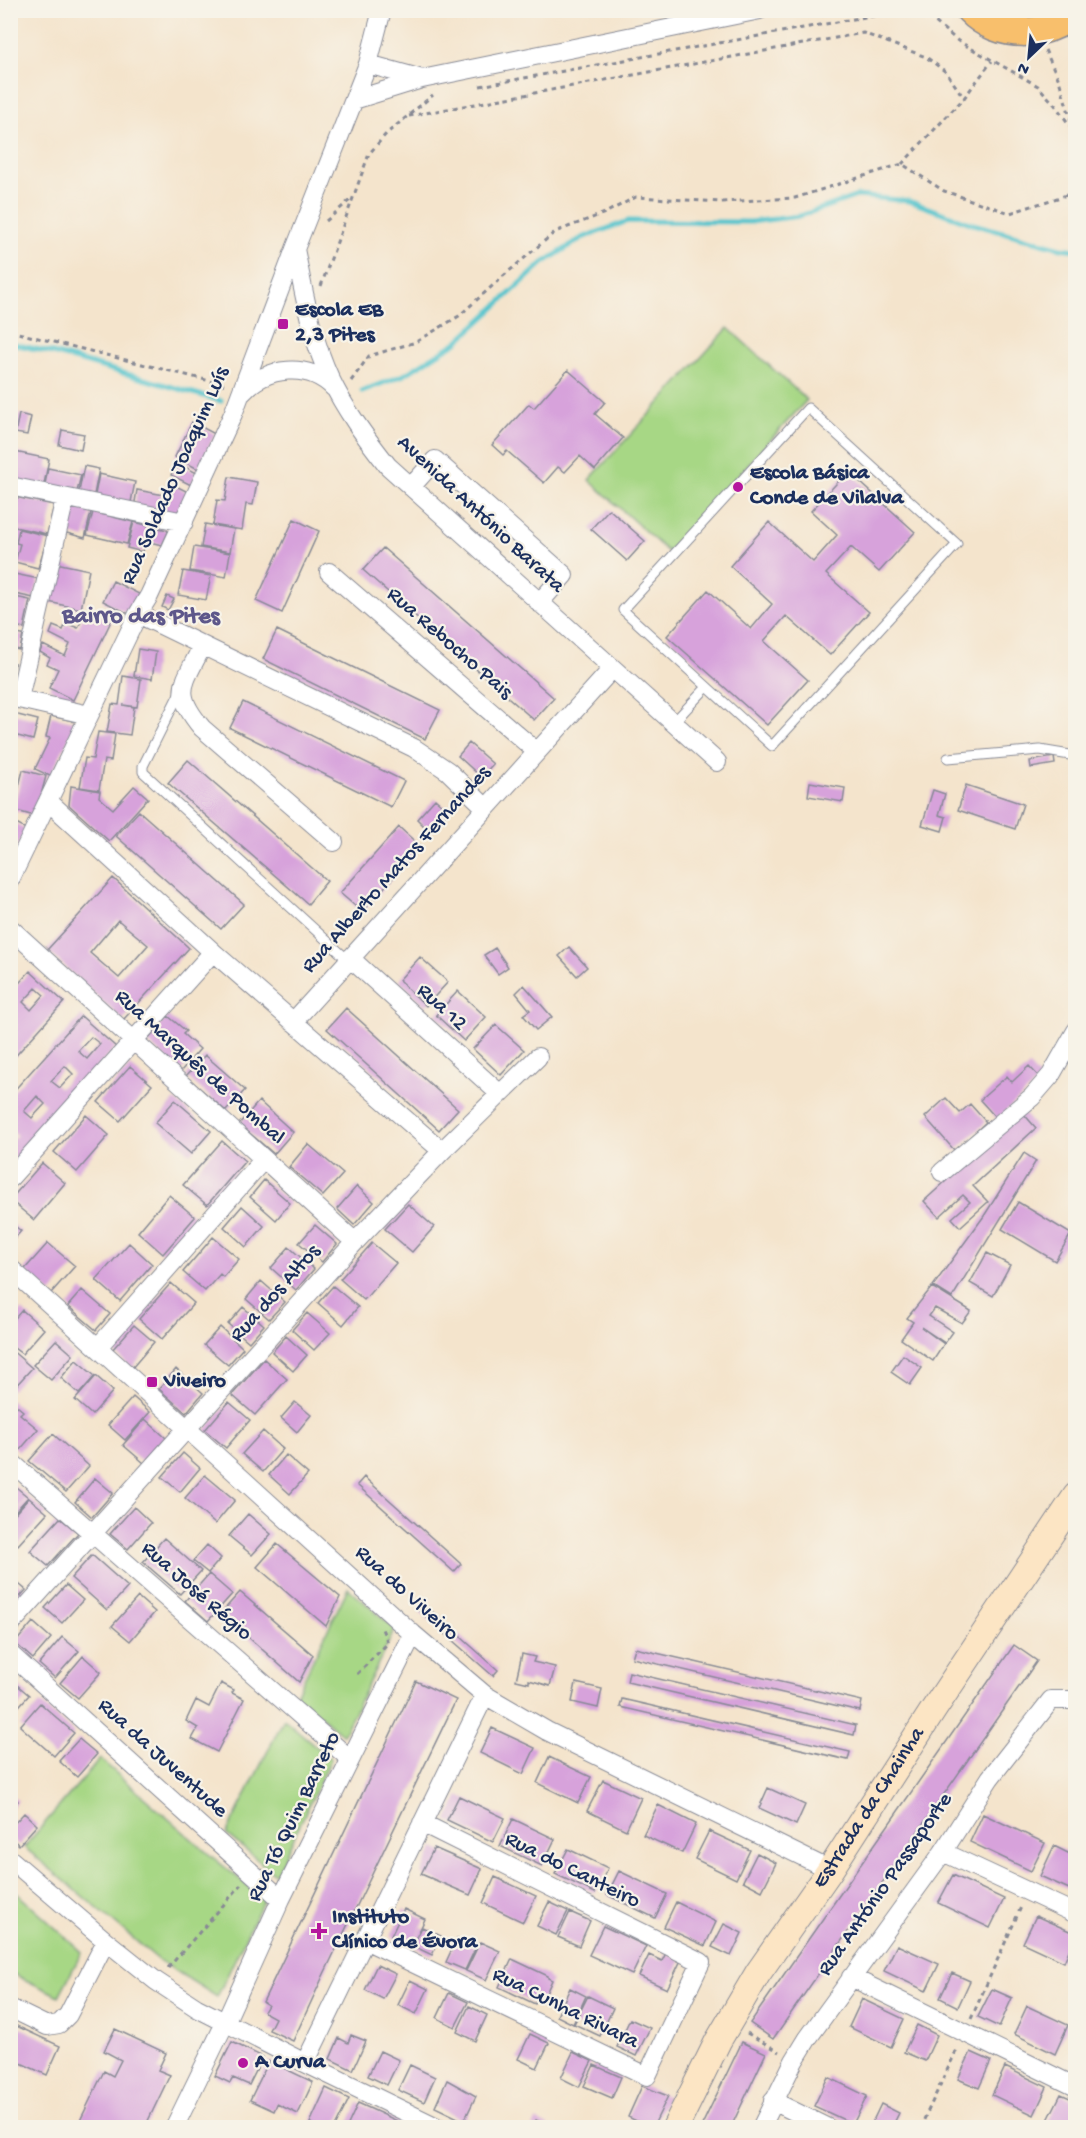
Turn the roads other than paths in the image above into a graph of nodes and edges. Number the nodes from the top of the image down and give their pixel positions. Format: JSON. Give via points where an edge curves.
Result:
{"nodes":[{"id":1,"x":382,"y":10,"type":"edge"},
{"id":2,"x":760,"y":10,"type":"edge"},
{"id":3,"x":970,"y":10,"type":"edge"},
{"id":4,"x":1076,"y":11,"type":"edge"},
{"id":5,"x":368,"y":64,"type":"junction"},
{"id":6,"x":423,"y":88,"type":"junction"},
{"id":7,"x":354,"y":99,"type":"junction"},
{"id":8,"x":295,"y":249,"type":"junction"},
{"id":9,"x":336,"y":390,"type":"junction"},
{"id":10,"x":236,"y":391,"type":"junction"},
{"id":11,"x":10,"y":486,"type":"edge"},
{"id":12,"x":411,"y":488,"type":"junction"},
{"id":13,"x":65,"y":498,"type":"junction"},
{"id":14,"x":184,"y":522,"type":"junction"},
{"id":15,"x":329,"y":572,"type":"dead end"},
{"id":16,"x":539,"y":603,"type":"junction"},
{"id":17,"x":138,"y":614,"type":"junction"},
{"id":18,"x":202,"y":646,"type":"junction"},
{"id":19,"x":612,"y":669,"type":"junction"},
{"id":20,"x":183,"y":687,"type":"junction"},
{"id":21,"x":707,"y":687,"type":"junction"},
{"id":22,"x":15,"y":698,"type":"edge"},
{"id":23,"x":89,"y":715,"type":"junction"},
{"id":24,"x":673,"y":723,"type":"junction"},
{"id":25,"x":537,"y":752,"type":"junction"},
{"id":26,"x":1076,"y":756,"type":"edge"},
{"id":27,"x":948,"y":758,"type":"dead end"},
{"id":28,"x":717,"y":762,"type":"dead end"},
{"id":29,"x":48,"y":801,"type":"junction"},
{"id":30,"x":485,"y":807,"type":"junction"},
{"id":31,"x":334,"y":842,"type":"dead end"},
{"id":32,"x":10,"y":880,"type":"edge"},
{"id":33,"x":10,"y":928,"type":"edge"},
{"id":34,"x":213,"y":952,"type":"junction"},
{"id":35,"x":349,"y":959,"type":"junction"},
{"id":36,"x":293,"y":1022,"type":"junction"},
{"id":37,"x":1076,"y":1031,"type":"edge"},
{"id":38,"x":133,"y":1040,"type":"junction"},
{"id":39,"x":538,"y":1057,"type":"dead end"},
{"id":40,"x":500,"y":1094,"type":"junction"},
{"id":41,"x":442,"y":1151,"type":"junction"},
{"id":42,"x":264,"y":1159,"type":"junction"},
{"id":43,"x":942,"y":1173,"type":"dead end"},
{"id":44,"x":10,"y":1179,"type":"edge"},
{"id":45,"x":355,"y":1242,"type":"junction"},
{"id":46,"x":10,"y":1268,"type":"edge"},
{"id":47,"x":98,"y":1347,"type":"junction"},
{"id":48,"x":186,"y":1428,"type":"junction"},
{"id":49,"x":10,"y":1461,"type":"edge"},
{"id":50,"x":1076,"y":1496,"type":"edge"},
{"id":51,"x":92,"y":1533,"type":"junction"},
{"id":52,"x":10,"y":1625,"type":"edge"},
{"id":53,"x":413,"y":1634,"type":"junction"},
{"id":54,"x":10,"y":1654,"type":"edge"},
{"id":55,"x":485,"y":1695,"type":"junction"},
{"id":56,"x":1076,"y":1700,"type":"edge"},
{"id":57,"x":350,"y":1759,"type":"junction"},
{"id":58,"x":422,"y":1823,"type":"junction"},
{"id":59,"x":943,"y":1852,"type":"junction"},
{"id":60,"x":10,"y":1859,"type":"edge"},
{"id":61,"x":830,"y":1870,"type":"junction"},
{"id":62,"x":281,"y":1899,"type":"junction"},
{"id":63,"x":1076,"y":1914,"type":"edge"},
{"id":64,"x":365,"y":1940,"type":"junction"},
{"id":65,"x":106,"y":1941,"type":"junction"},
{"id":66,"x":851,"y":1977,"type":"junction"},
{"id":67,"x":10,"y":2008,"type":"edge"},
{"id":68,"x":225,"y":2023,"type":"junction"},
{"id":69,"x":305,"y":2063,"type":"junction"},
{"id":70,"x":647,"y":2076,"type":"joint"},
{"id":71,"x":1076,"y":2087,"type":"edge"},
{"id":72,"x":773,"y":2101,"type":"junction"},
{"id":73,"x":174,"y":2127,"type":"edge"},
{"id":74,"x":439,"y":2127,"type":"edge"},
{"id":75,"x":675,"y":2127,"type":"edge"},
{"id":76,"x":761,"y":2127,"type":"edge"},
{"id":77,"x":828,"y":2127,"type":"edge"}],
"edges":[{"from":1,"to":5,"type":"street","name":"Rua Soldado Joaquim Luís"},
{"from":2,"to":6,"type":"street"},
{"from":3,"to":4,"type":"main road","via":[[978,19],[1007,31],[1037,32],[1066,21]]},
{"from":5,"to":6,"type":"street"},
{"from":5,"to":7,"type":"street","name":"Rua Soldado Joaquim Luís"},
{"from":6,"to":7,"type":"street"},
{"from":7,"to":8,"type":"street","name":"Rua Soldado Joaquim Luís"},
{"from":8,"to":9,"type":"street","name":"Avenida António Barata","via":[[313,330]]},
{"from":8,"to":10,"type":"street","name":"Rua Soldado Joaquim Luís"},
{"from":9,"to":10,"type":"street","via":[[319,376],[292,370]]},
{"from":9,"to":12,"type":"street","name":"Avenida António Barata","via":[[363,435]]},
{"from":10,"to":14,"type":"street","name":"Rua Soldado Joaquim Luís"},
{"from":11,"to":13,"type":"street"},
{"from":12,"to":16,"type":"street","name":"Avenida António Barata"},
{"from":12,"to":16,"type":"street","via":[[435,460],[564,575]]},
{"from":13,"to":14,"type":"street"},
{"from":13,"to":22,"type":"street"},
{"from":14,"to":17,"type":"street","name":"Rua Soldado Joaquim Luís"},
{"from":15,"to":25,"type":"street","name":"Rua Rebocho Pais"},
{"from":16,"to":19,"type":"street","name":"Avenida António Barata"},
{"from":17,"to":18,"type":"street"},
{"from":17,"to":23,"type":"street","name":"Rua Soldado Joaquim Luís"},
{"from":18,"to":20,"type":"street"},
{"from":18,"to":30,"type":"street","via":[[414,748],[448,771]]},
{"from":19,"to":24,"type":"street","name":"Avenida António Barata"},
{"from":19,"to":25,"type":"street","name":"Rua Alberto Matos Fernandes"},
{"from":20,"to":31,"type":"street","via":[[183,702],[202,728]]},
{"from":20,"to":35,"type":"lane","via":[[143,766],[144,772]]},
{"from":21,"to":21,"type":"lane","via":[[622,610],[807,408],[957,544],[772,746]]},
{"from":21,"to":24,"type":"lane"},
{"from":22,"to":23,"type":"street"},
{"from":23,"to":29,"type":"street","name":"Rua Soldado Joaquim Luís"},
{"from":24,"to":28,"type":"street","name":"Avenida António Barata"},
{"from":25,"to":30,"type":"street","name":"Rua Alberto Matos Fernandes"},
{"from":26,"to":27,"type":"lane","via":[[1040,750]]},
{"from":29,"to":32,"type":"street","name":"Rua Soldado Joaquim Luís"},
{"from":29,"to":34,"type":"street"},
{"from":30,"to":35,"type":"street","name":"Rua Alberto Matos Fernandes"},
{"from":33,"to":38,"type":"street","name":"Rua Marquês de Pombal"},
{"from":34,"to":36,"type":"street"},
{"from":34,"to":38,"type":"street"},
{"from":35,"to":36,"type":"street","name":"Rua Alberto Matos Fernandes"},
{"from":35,"to":40,"type":"street","name":"Rua 12"},
{"from":36,"to":41,"type":"street"},
{"from":37,"to":43,"type":"street","via":[[1051,1075],[1032,1097]]},
{"from":38,"to":42,"type":"street","name":"Rua Marquês de Pombal"},
{"from":38,"to":44,"type":"street"},
{"from":39,"to":40,"type":"street","name":"Rua dos Altos"},
{"from":40,"to":41,"type":"street","name":"Rua dos Altos"},
{"from":41,"to":45,"type":"street","name":"Rua dos Altos"},
{"from":42,"to":45,"type":"street","name":"Rua Marquês de Pombal"},
{"from":42,"to":47,"type":"street"},
{"from":45,"to":48,"type":"street","name":"Rua dos Altos"},
{"from":46,"to":47,"type":"street","name":"Rua do Viveiro"},
{"from":47,"to":48,"type":"street","name":"Rua do Viveiro"},
{"from":48,"to":51,"type":"street","name":"Rua dos Altos"},
{"from":48,"to":53,"type":"street","name":"Rua do Viveiro"},
{"from":49,"to":51,"type":"street","name":"Rua José Régio"},
{"from":50,"to":61,"type":"street","name":"Estrada da Chainha"},
{"from":51,"to":52,"type":"street","name":"Rua dos Altos"},
{"from":51,"to":57,"type":"street","name":"Rua José Régio"},
{"from":53,"to":55,"type":"street","name":"Rua do Viveiro"},
{"from":53,"to":57,"type":"street","name":"Rua Tó Quim Barreto"},
{"from":54,"to":62,"type":"street","name":"Rua da Juventude"},
{"from":55,"to":58,"type":"street"},
{"from":55,"to":61,"type":"street","name":"Rua do Viveiro","via":[[548,1731]]},
{"from":56,"to":59,"type":"street","name":"Rua António Passaporte","via":[[1051,1700],[990,1778]]},
{"from":57,"to":62,"type":"street","name":"Rua Tó Quim Barreto"},
{"from":58,"to":64,"type":"street"},
{"from":58,"to":70,"type":"street","name":"Rua do Canteiro","via":[[702,1962]]},
{"from":59,"to":63,"type":"street"},
{"from":59,"to":66,"type":"street","name":"Rua António Passaporte"},
{"from":60,"to":65,"type":"street"},
{"from":61,"to":75,"type":"street","name":"Estrada da Chainha","via":[[728,2022]]},
{"from":62,"to":68,"type":"street","name":"Rua Tó Quim Barreto"},
{"from":64,"to":69,"type":"street"},
{"from":64,"to":70,"type":"street","name":"Rua Cunha Rivara"},
{"from":65,"to":67,"type":"street","via":[[59,2025],[47,2026]]},
{"from":65,"to":68,"type":"street","via":[[156,1981]]},
{"from":66,"to":71,"type":"street"},
{"from":66,"to":72,"type":"street","name":"Rua António Passaporte","via":[[794,2061]]},
{"from":68,"to":69,"type":"street"},
{"from":68,"to":73,"type":"street","name":"Rua Tó Quim Barreto"},
{"from":69,"to":74,"type":"street"},
{"from":72,"to":76,"type":"street","name":"Rua António Passaporte"},
{"from":72,"to":77,"type":"street"}]}
